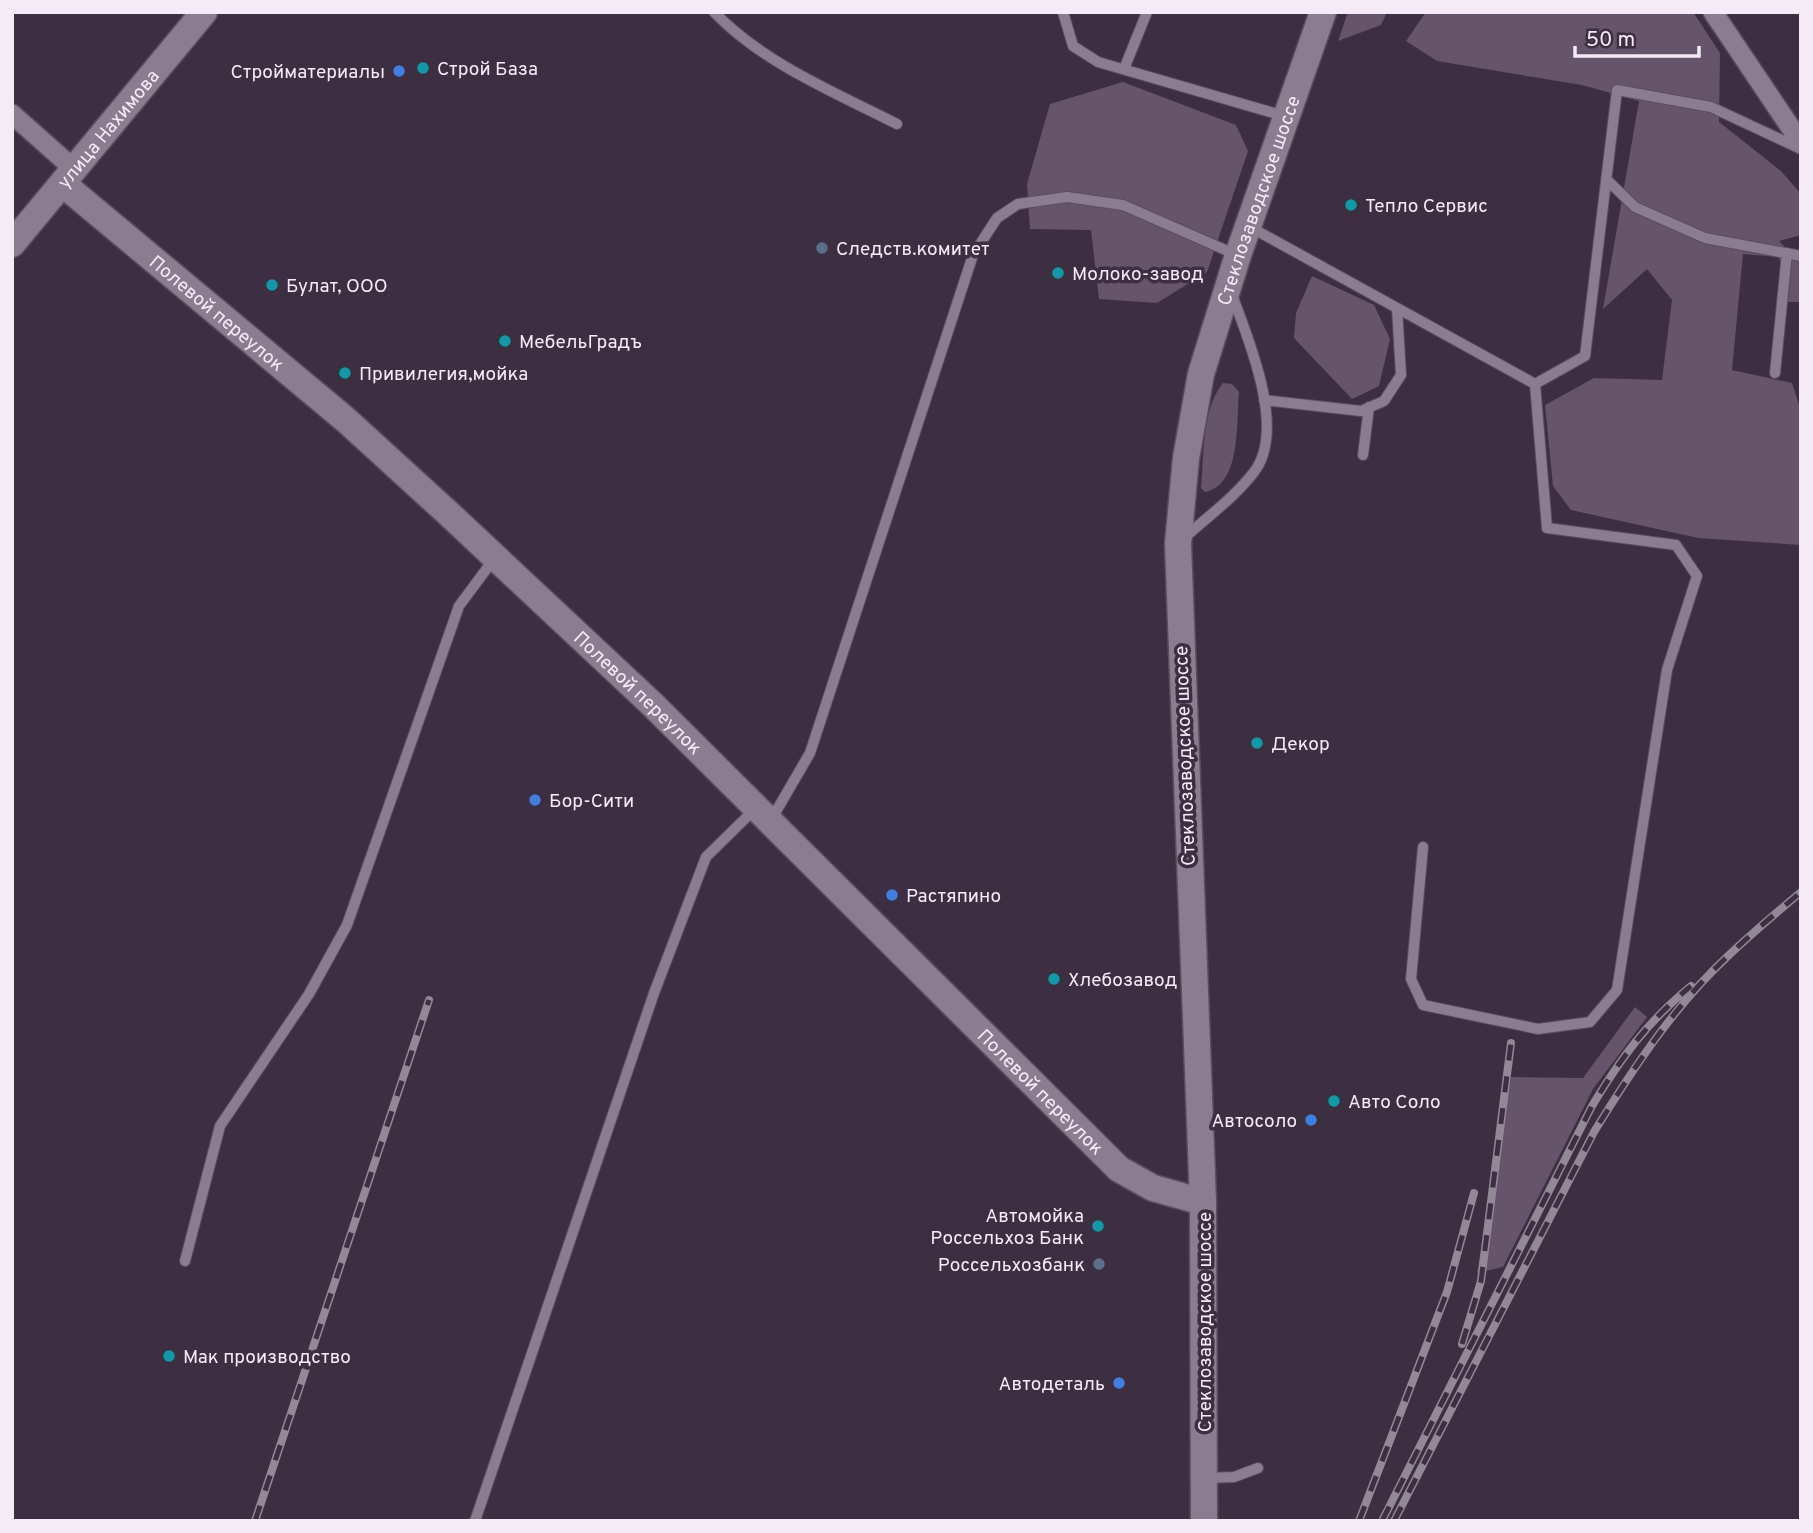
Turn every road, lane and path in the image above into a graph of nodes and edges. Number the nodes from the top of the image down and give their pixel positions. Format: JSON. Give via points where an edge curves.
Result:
{"nodes":[{"id":1,"x":204,"y":12,"type":"edge"},
{"id":2,"x":714,"y":12,"type":"edge"},
{"id":3,"x":1063,"y":12,"type":"edge"},
{"id":4,"x":1147,"y":12,"type":"edge"},
{"id":5,"x":1323,"y":12,"type":"edge"},
{"id":6,"x":1713,"y":12,"type":"edge"},
{"id":7,"x":1125,"y":69,"type":"junction"},
{"id":8,"x":12,"y":114,"type":"edge"},
{"id":9,"x":1284,"y":116,"type":"junction"},
{"id":10,"x":897,"y":124,"type":"dead end"},
{"id":11,"x":1801,"y":143,"type":"edge"},
{"id":12,"x":1801,"y":149,"type":"edge"},
{"id":13,"x":69,"y":177,"type":"junction"},
{"id":14,"x":1606,"y":179,"type":"junction"},
{"id":15,"x":1247,"y":226,"type":"junction"},
{"id":16,"x":12,"y":244,"type":"edge"},
{"id":17,"x":1787,"y":253,"type":"junction"},
{"id":18,"x":1238,"y":255,"type":"junction"},
{"id":19,"x":1801,"y":256,"type":"edge"},
{"id":20,"x":1228,"y":285,"type":"junction"},
{"id":21,"x":1397,"y":308,"type":"junction"},
{"id":22,"x":1775,"y":373,"type":"dead end"},
{"id":23,"x":1535,"y":384,"type":"junction"},
{"id":24,"x":1264,"y":400,"type":"junction"},
{"id":25,"x":1369,"y":407,"type":"junction"},
{"id":26,"x":1363,"y":455,"type":"dead end"},
{"id":27,"x":1178,"y":544,"type":"junction"},
{"id":28,"x":495,"y":559,"type":"junction"},
{"id":29,"x":763,"y":815,"type":"junction"},
{"id":30,"x":1423,"y":846,"type":"dead end"},
{"id":31,"x":1203,"y":1202,"type":"junction"},
{"id":32,"x":185,"y":1261,"type":"dead end"},
{"id":33,"x":1258,"y":1468,"type":"dead end"},
{"id":34,"x":1206,"y":1478,"type":"junction"},
{"id":35,"x":475,"y":1521,"type":"edge"},
{"id":36,"x":1204,"y":1521,"type":"edge"}],
"edges":[{"from":1,"to":13,"type":"main road","name":"улица Нахимова"},
{"from":2,"to":10,"type":"lane","via":[[734,33]]},
{"from":3,"to":7,"type":"lane","via":[[1073,46],[1098,62]]},
{"from":4,"to":7,"type":"lane"},
{"from":5,"to":9,"type":"main road","name":"Стеклозаводское шоссе"},
{"from":6,"to":11,"type":"street"},
{"from":7,"to":9,"type":"lane"},
{"from":8,"to":13,"type":"street"},
{"from":9,"to":15,"type":"main road","name":"Стеклозаводское шоссе"},
{"from":12,"to":14,"type":"lane","via":[[1711,107],[1617,90]]},
{"from":13,"to":16,"type":"main road","name":"улица Нахимова"},
{"from":13,"to":28,"type":"main road","name":"Полевой переулок","via":[[346,420]]},
{"from":14,"to":17,"type":"lane","via":[[1635,207],[1705,238]]},
{"from":14,"to":23,"type":"lane","via":[[1585,356]]},
{"from":15,"to":18,"type":"main road","name":"Стеклозаводское шоссе"},
{"from":15,"to":21,"type":"lane"},
{"from":17,"to":19,"type":"lane"},
{"from":17,"to":22,"type":"lane"},
{"from":18,"to":20,"type":"main road","name":"Стеклозаводское шоссе"},
{"from":18,"to":29,"type":"lane","via":[[1123,205],[1068,197],[1018,204],[997,218],[973,254],[810,753]]},
{"from":20,"to":24,"type":"lane","via":[[1260,370]]},
{"from":20,"to":27,"type":"main road","name":"Стеклозаводское шоссе","via":[[1191,418]]},
{"from":21,"to":23,"type":"lane"},
{"from":21,"to":25,"type":"lane","via":[[1401,375],[1384,401]]},
{"from":23,"to":30,"type":"lane","via":[[1547,528],[1676,545],[1697,576],[1667,670],[1617,990],[1590,1021],[1538,1029],[1423,1005],[1411,979]]},
{"from":24,"to":25,"type":"lane","via":[[1361,411]]},
{"from":24,"to":27,"type":"lane","via":[[1267,433],[1256,471]]},
{"from":25,"to":26,"type":"lane"},
{"from":27,"to":31,"type":"main road","name":"Стеклозаводское шоссе"},
{"from":28,"to":29,"type":"main road","name":"Полевой переулок"},
{"from":28,"to":32,"type":"lane","via":[[459,606],[347,925],[309,994],[220,1126]]},
{"from":29,"to":31,"type":"main road","name":"Полевой переулок","via":[[1119,1169],[1153,1188]]},
{"from":29,"to":35,"type":"lane","via":[[706,857],[654,993]]},
{"from":31,"to":34,"type":"main road","name":"Стеклозаводское шоссе"},
{"from":33,"to":34,"type":"lane","via":[[1234,1477]]},
{"from":34,"to":36,"type":"main road","name":"Стеклозаводское шоссе"}]}
